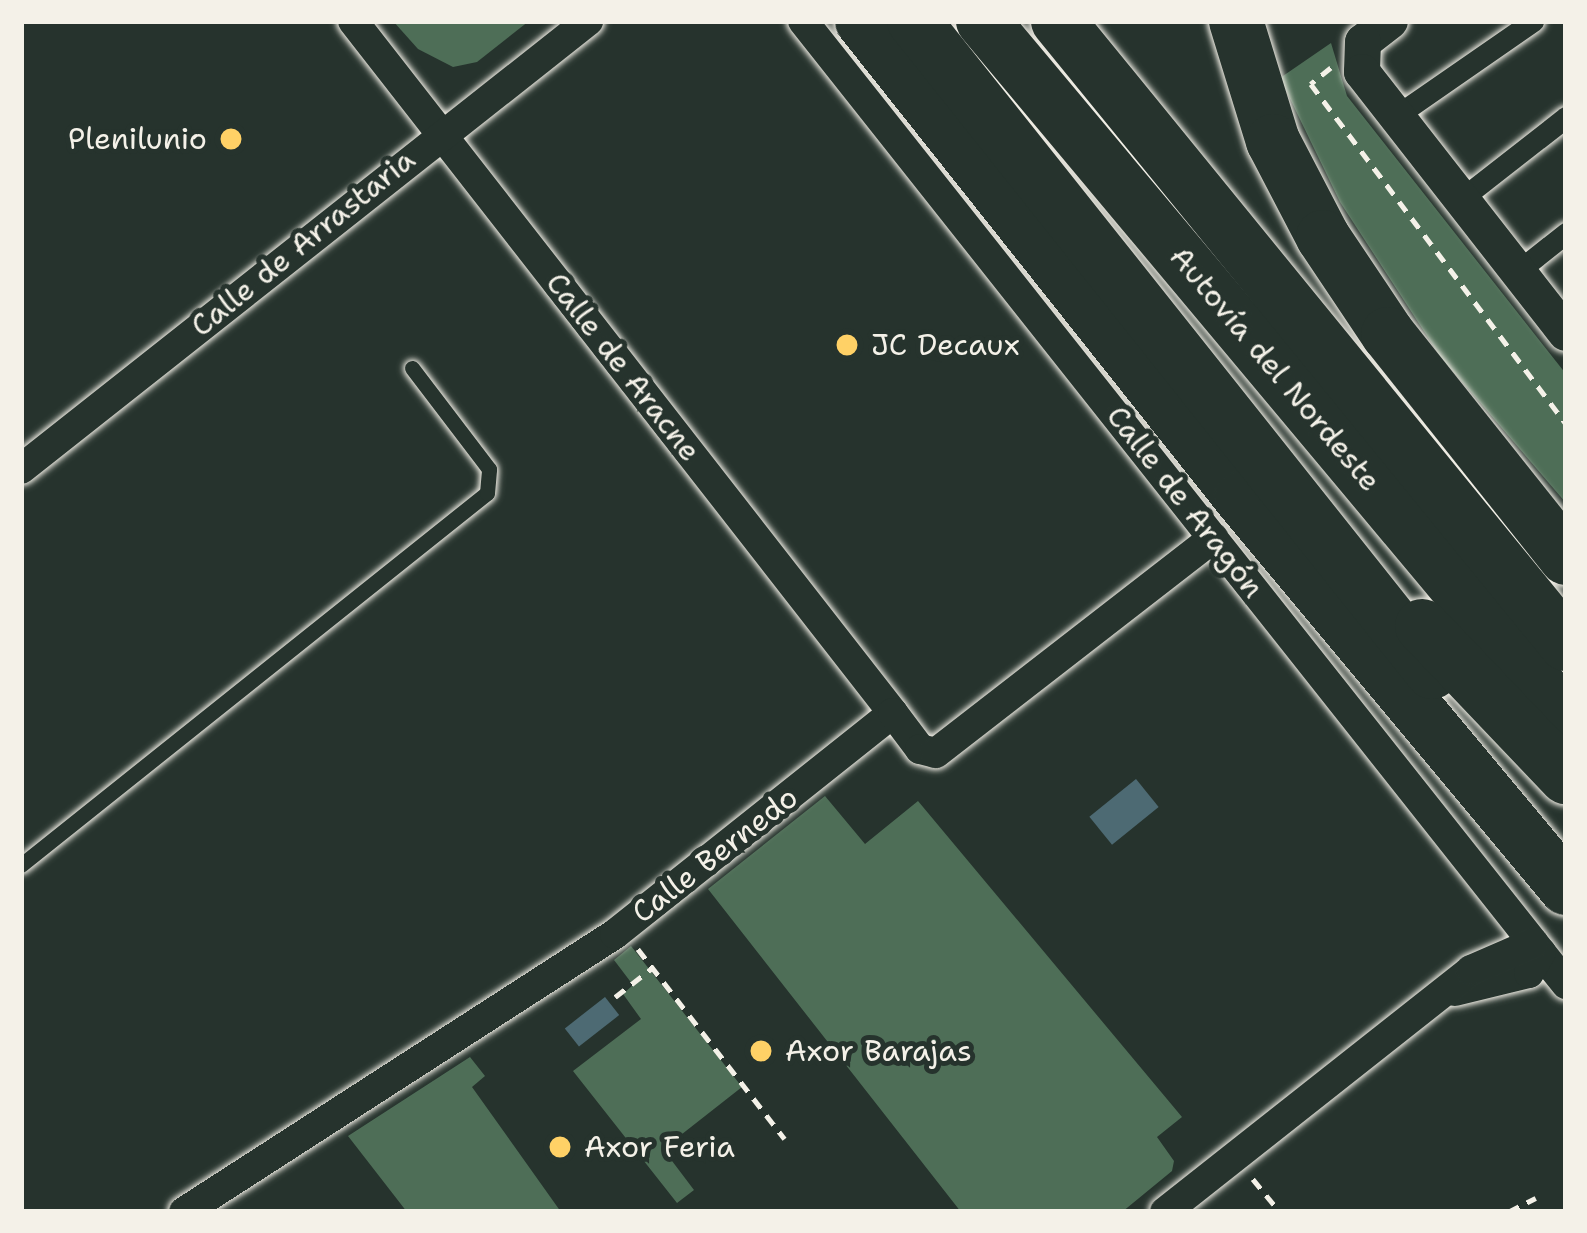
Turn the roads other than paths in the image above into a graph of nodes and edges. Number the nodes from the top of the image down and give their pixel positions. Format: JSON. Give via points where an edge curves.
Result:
{"nodes":[{"id":1,"x":353,"y":21,"type":"edge"},
{"id":2,"x":588,"y":21,"type":"edge"},
{"id":3,"x":803,"y":21,"type":"edge"},
{"id":4,"x":862,"y":21,"type":"edge"},
{"id":5,"x":914,"y":21,"type":"edge"},
{"id":6,"x":983,"y":21,"type":"edge"},
{"id":7,"x":1058,"y":21,"type":"edge"},
{"id":8,"x":1236,"y":21,"type":"edge"},
{"id":9,"x":1533,"y":21,"type":"edge"},
{"id":10,"x":1369,"y":32,"type":"edge"},
{"id":11,"x":1396,"y":116,"type":"junction"},
{"id":12,"x":1566,"y":117,"type":"edge"},
{"id":13,"x":440,"y":133,"type":"junction"},
{"id":14,"x":1461,"y":200,"type":"junction"},
{"id":15,"x":1566,"y":232,"type":"edge"},
{"id":16,"x":1518,"y":271,"type":"junction"},
{"id":17,"x":1566,"y":333,"type":"edge"},
{"id":18,"x":412,"y":368,"type":"dead end"},
{"id":19,"x":1194,"y":369,"type":"junction"},
{"id":20,"x":21,"y":469,"type":"edge"},
{"id":21,"x":1213,"y":538,"type":"junction"},
{"id":22,"x":1487,"y":552,"type":"junction"},
{"id":23,"x":1566,"y":558,"type":"edge"},
{"id":24,"x":1566,"y":620,"type":"edge"},
{"id":25,"x":1566,"y":644,"type":"edge"},
{"id":26,"x":893,"y":713,"type":"junction"},
{"id":27,"x":1566,"y":718,"type":"edge"},
{"id":28,"x":1566,"y":777,"type":"edge"},
{"id":29,"x":1566,"y":842,"type":"edge"},
{"id":30,"x":21,"y":866,"type":"edge"},
{"id":31,"x":1566,"y":888,"type":"edge"},
{"id":32,"x":1537,"y":948,"type":"junction"},
{"id":33,"x":1566,"y":985,"type":"edge"},
{"id":34,"x":184,"y":1212,"type":"edge"},
{"id":35,"x":1165,"y":1212,"type":"edge"}],
"edges":[{"from":1,"to":13,"type":"street","name":"Calle de Aracne"},
{"from":2,"to":13,"type":"street","name":"Calle de Arrastaria"},
{"from":3,"to":21,"type":"street","name":"Calle de Aragón"},
{"from":4,"to":31,"type":"highway","via":[[1241,499]]},
{"from":5,"to":19,"type":"highway"},
{"from":6,"to":27,"type":"highway","name":"Autovía del Nordeste"},
{"from":7,"to":22,"type":"highway","name":"Autovía del Nordeste"},
{"from":8,"to":23,"type":"highway","via":[[1273,141],[1323,237],[1402,352]]},
{"from":9,"to":11,"type":"street"},
{"from":10,"to":11,"type":"street","via":[[1362,72]]},
{"from":11,"to":14,"type":"street"},
{"from":12,"to":14,"type":"street"},
{"from":13,"to":20,"type":"street","name":"Calle de Arrastaria"},
{"from":13,"to":26,"type":"street","name":"Calle de Aracne"},
{"from":14,"to":16,"type":"street"},
{"from":15,"to":16,"type":"street"},
{"from":16,"to":17,"type":"street"},
{"from":18,"to":30,"type":"lane","via":[[490,469],[487,494]]},
{"from":19,"to":28,"type":"highway"},
{"from":19,"to":29,"type":"highway"},
{"from":21,"to":26,"type":"street","via":[[936,754],[920,749]]},
{"from":21,"to":32,"type":"street","name":"Calle de Aragón"},
{"from":22,"to":24,"type":"highway"},
{"from":22,"to":25,"type":"highway","name":"Autovía del Nordeste"},
{"from":26,"to":34,"type":"street","name":"Calle Bernedo","via":[[614,934]]},
{"from":32,"to":33,"type":"street","name":"Calle de Aragón"},
{"from":32,"to":35,"type":"street","via":[[1497,954],[1437,995]]}]}
